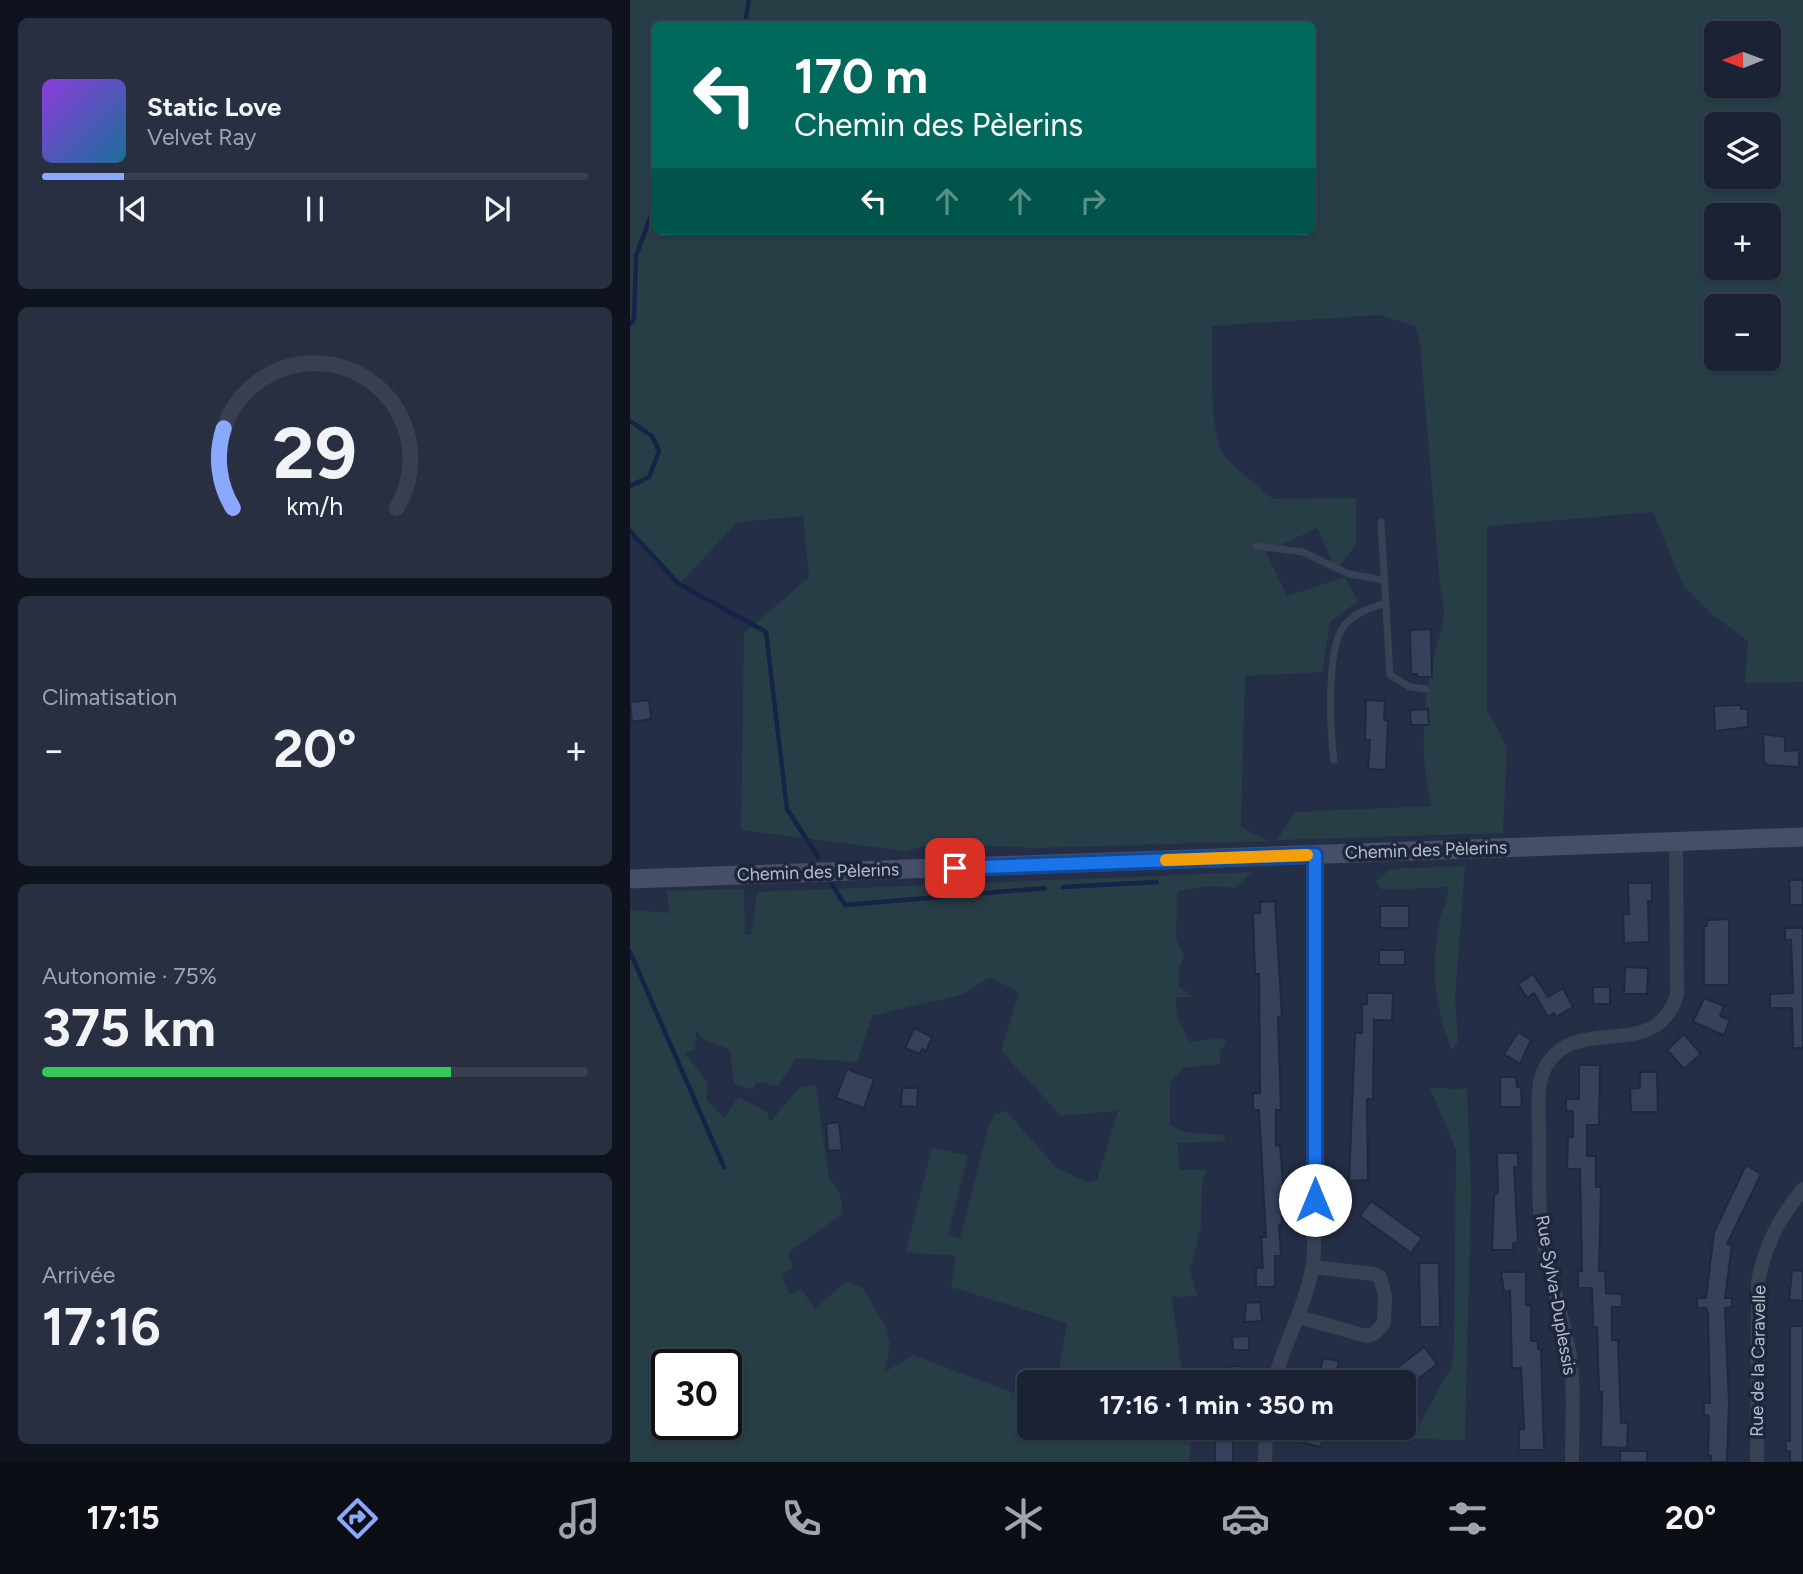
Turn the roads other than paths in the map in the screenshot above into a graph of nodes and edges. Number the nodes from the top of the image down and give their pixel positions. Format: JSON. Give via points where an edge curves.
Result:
{"nodes":[{"id":1,"x":1381,"y":522,"type":"dead end"},
{"id":2,"x":1256,"y":546,"type":"dead end"},
{"id":3,"x":1383,"y":580,"type":"junction"},
{"id":4,"x":1386,"y":603,"type":"junction"},
{"id":5,"x":1426,"y":690,"type":"dead end"},
{"id":6,"x":1335,"y":761,"type":"dead end"},
{"id":7,"x":1803,"y":837,"type":"edge"},
{"id":8,"x":1676,"y":841,"type":"junction"},
{"id":9,"x":1315,"y":855,"type":"junction"},
{"id":10,"x":630,"y":879,"type":"edge"},
{"id":11,"x":1803,"y":1189,"type":"edge"},
{"id":12,"x":1313,"y":1267,"type":"junction"},
{"id":13,"x":1299,"y":1317,"type":"junction"},
{"id":14,"x":1279,"y":1370,"type":"edge"},
{"id":15,"x":1266,"y":1440,"type":"edge"},
{"id":16,"x":1265,"y":1462,"type":"edge"},
{"id":17,"x":1572,"y":1462,"type":"edge"},
{"id":18,"x":1757,"y":1462,"type":"edge"}],
"edges":[{"from":1,"to":3,"type":"lane"},
{"from":2,"to":3,"type":"lane","via":[[1303,552],[1349,575]]},
{"from":3,"to":4,"type":"lane"},
{"from":4,"to":5,"type":"lane","via":[[1390,675]]},
{"from":4,"to":6,"type":"lane","via":[[1354,617],[1337,640],[1332,716]]},
{"from":7,"to":8,"type":"street","name":"Chemin des Pèlerins"},
{"from":8,"to":9,"type":"street","name":"Chemin des Pèlerins"},
{"from":8,"to":17,"type":"street","name":"Rue Sylva-Duplessis","via":[[1674,1004],[1664,1018],[1639,1034],[1579,1040],[1565,1046],[1547,1063],[1539,1086],[1541,1224],[1569,1352]]},
{"from":9,"to":10,"type":"street","name":"Chemin des Pèlerins"},
{"from":9,"to":12,"type":"street"},
{"from":11,"to":18,"type":"street","name":"Rue de la Caravelle","via":[[1774,1229],[1758,1282]]},
{"from":12,"to":13,"type":"street"},
{"from":12,"to":13,"type":"street","via":[[1380,1278],[1384,1323],[1366,1336]]},
{"from":13,"to":14,"type":"street"},
{"from":15,"to":16,"type":"street"}]}
